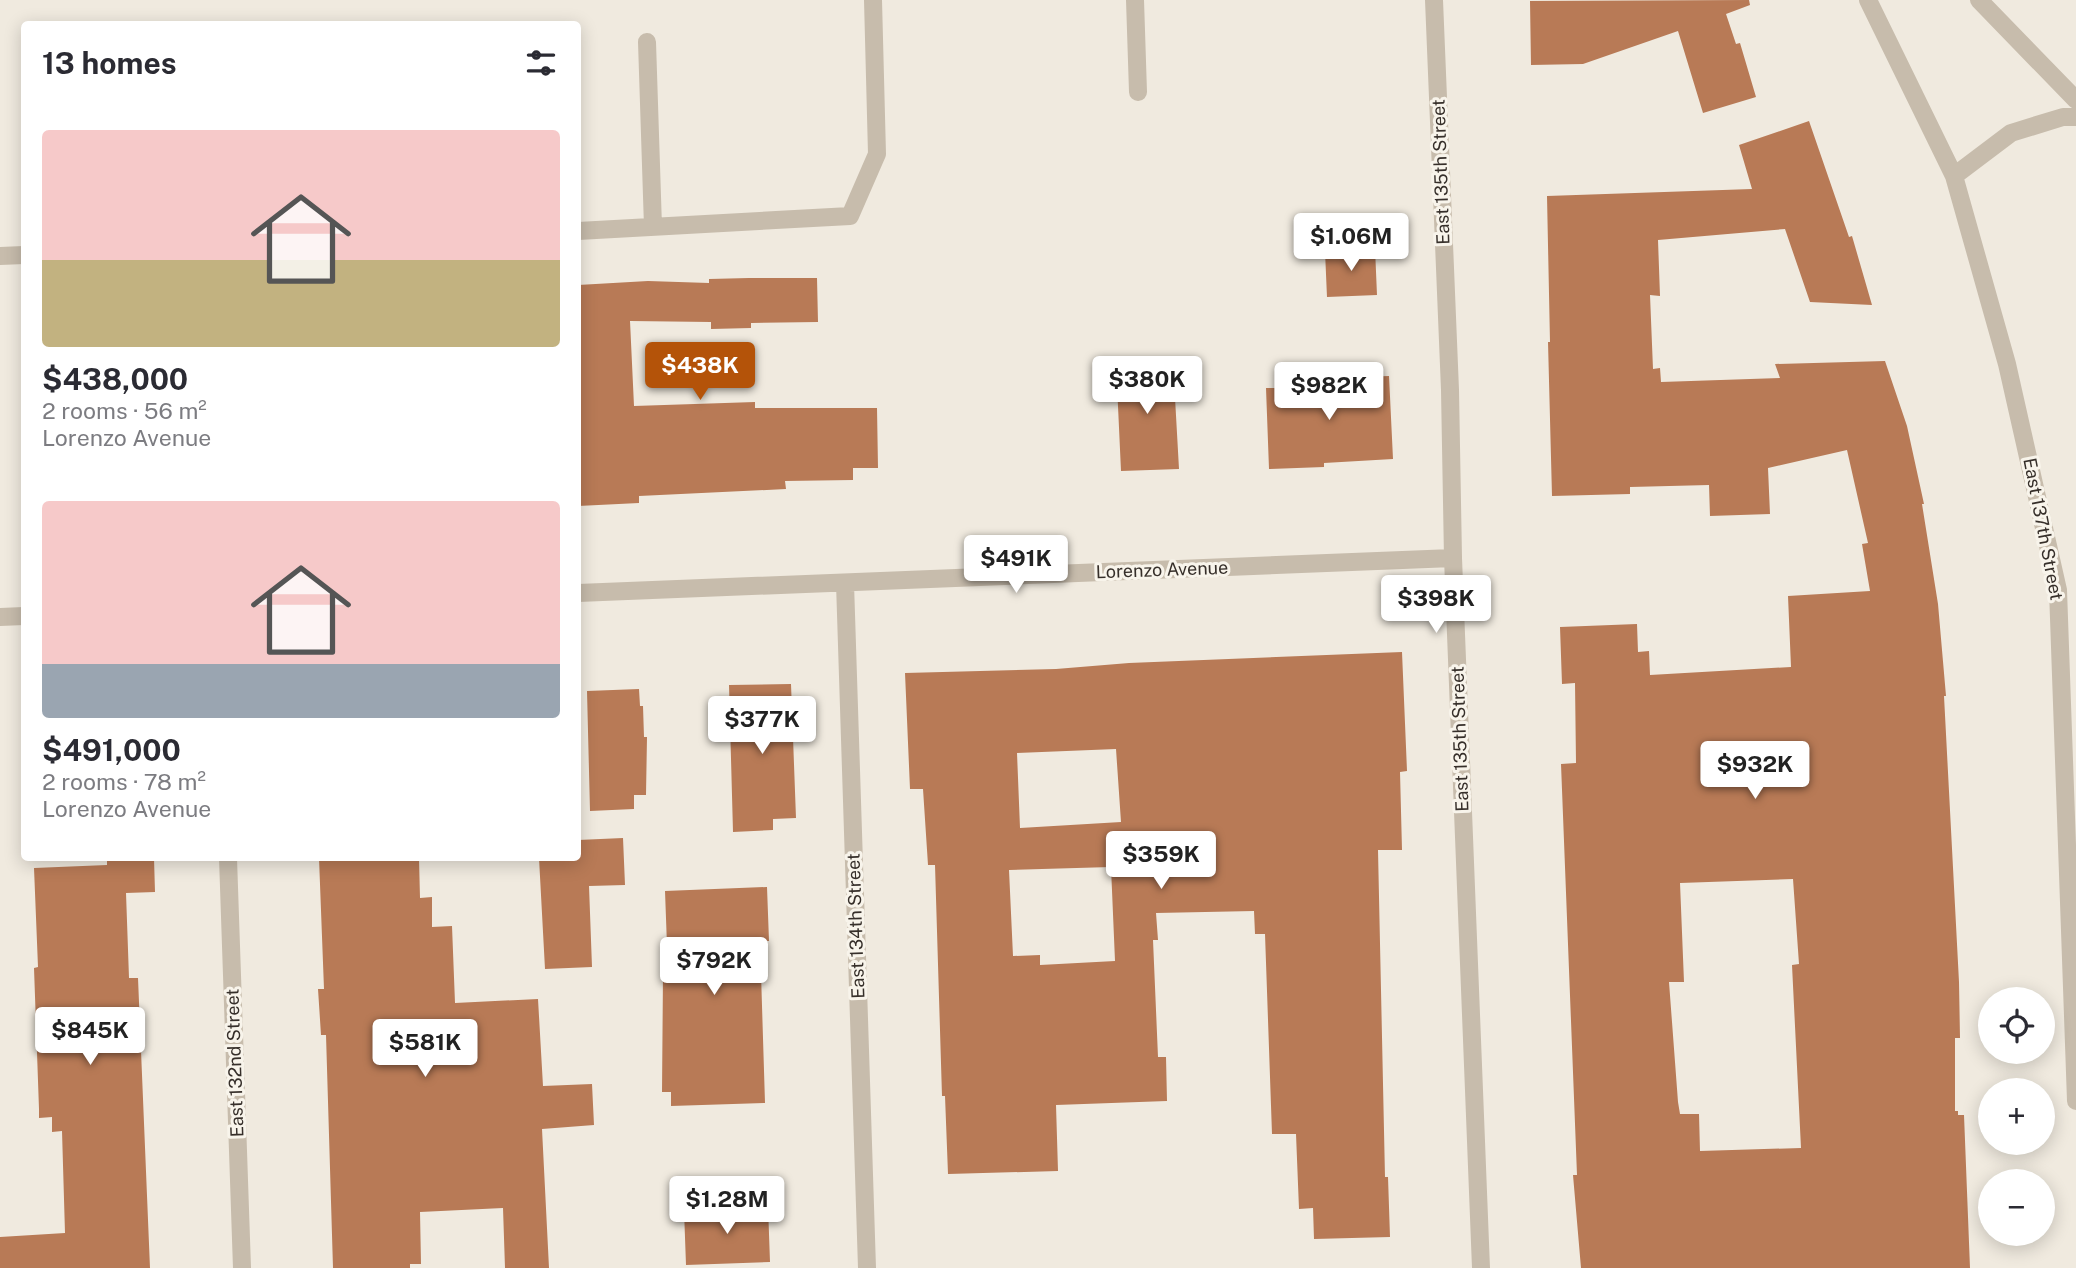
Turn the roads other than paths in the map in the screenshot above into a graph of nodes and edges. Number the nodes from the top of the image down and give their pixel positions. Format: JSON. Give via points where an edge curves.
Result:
{"nodes":[{"id":1,"x":873,"y":0,"type":"edge"},
{"id":2,"x":1135,"y":0,"type":"edge"},
{"id":3,"x":1434,"y":0,"type":"edge"},
{"id":4,"x":1868,"y":0,"type":"edge"},
{"id":5,"x":1979,"y":0,"type":"edge"},
{"id":6,"x":648,"y":42,"type":"dead end"},
{"id":7,"x":1138,"y":92,"type":"dead end"},
{"id":8,"x":2076,"y":100,"type":"edge"},
{"id":9,"x":2076,"y":117,"type":"edge"},
{"id":10,"x":1955,"y":176,"type":"junction"},
{"id":11,"x":653,"y":227,"type":"junction"},
{"id":12,"x":581,"y":230,"type":"edge"},
{"id":13,"x":21,"y":255,"type":"edge"},
{"id":14,"x":0,"y":256,"type":"edge"},
{"id":15,"x":1452,"y":558,"type":"junction"},
{"id":16,"x":845,"y":583,"type":"junction"},
{"id":17,"x":581,"y":593,"type":"edge"},
{"id":18,"x":21,"y":616,"type":"edge"},
{"id":19,"x":0,"y":617,"type":"edge"},
{"id":20,"x":228,"y":861,"type":"edge"},
{"id":21,"x":2076,"y":1101,"type":"edge"},
{"id":22,"x":242,"y":1268,"type":"edge"},
{"id":23,"x":867,"y":1268,"type":"edge"},
{"id":24,"x":1481,"y":1268,"type":"edge"}],
"edges":[{"from":1,"to":11,"type":"street","via":[[877,154],[850,216]]},
{"from":2,"to":7,"type":"street"},
{"from":3,"to":15,"type":"street","name":"East 135th Street"},
{"from":4,"to":10,"type":"street","name":"East 137th Street"},
{"from":5,"to":8,"type":"street"},
{"from":6,"to":11,"type":"street"},
{"from":9,"to":10,"type":"street","via":[[2011,133]]},
{"from":10,"to":21,"type":"street","name":"East 137th Street","via":[[2007,364],[2058,590]]},
{"from":11,"to":12,"type":"street"},
{"from":13,"to":14,"type":"street"},
{"from":15,"to":16,"type":"street","name":"Lorenzo Avenue"},
{"from":15,"to":24,"type":"street","name":"East 135th Street"},
{"from":16,"to":17,"type":"street","name":"Lorenzo Avenue"},
{"from":16,"to":23,"type":"street","name":"East 134th Street"},
{"from":18,"to":19,"type":"street"},
{"from":20,"to":22,"type":"street","name":"East 132nd Street"}]}
